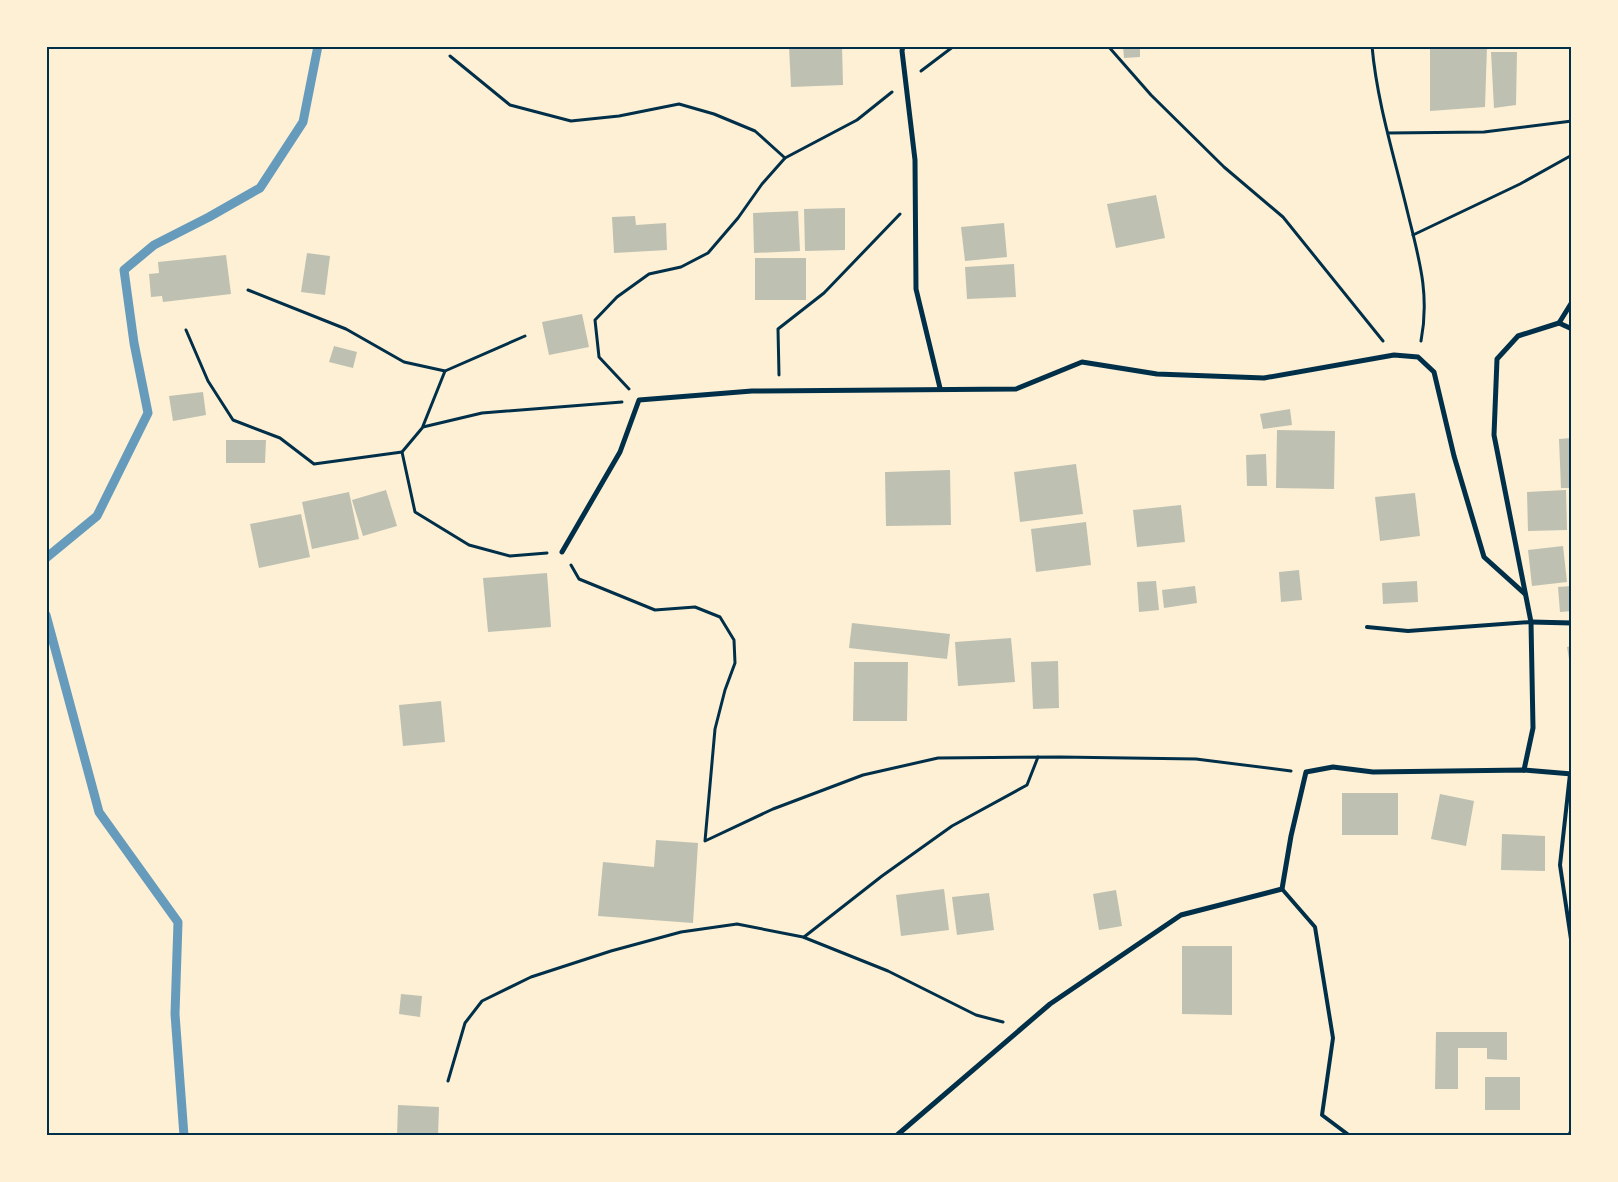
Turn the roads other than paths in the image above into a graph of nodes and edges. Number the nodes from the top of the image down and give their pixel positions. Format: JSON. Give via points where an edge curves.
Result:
{"nodes":[{"id":1,"x":904,"y":46,"type":"edge"},
{"id":2,"x":1572,"y":302,"type":"edge"},
{"id":3,"x":1559,"y":323,"type":"junction"},
{"id":4,"x":1572,"y":329,"type":"edge"},
{"id":5,"x":940,"y":388,"type":"junction"},
{"id":6,"x":562,"y":552,"type":"road end"},
{"id":7,"x":1525,"y":594,"type":"junction"},
{"id":8,"x":1530,"y":622,"type":"junction"},
{"id":9,"x":1572,"y":623,"type":"edge"},
{"id":10,"x":1367,"y":626,"type":"dead end"},
{"id":11,"x":1524,"y":770,"type":"junction"},
{"id":12,"x":1571,"y":774,"type":"edge"},
{"id":13,"x":1282,"y":889,"type":"junction"},
{"id":14,"x":1572,"y":946,"type":"edge"},
{"id":15,"x":1572,"y":1129,"type":"edge"},
{"id":16,"x":896,"y":1136,"type":"edge"},
{"id":17,"x":1350,"y":1136,"type":"edge"},
{"id":18,"x":1569,"y":1136,"type":"edge"}],
"edges":[{"from":1,"to":5,"type":"street","via":[[915,160],[916,289]]},
{"from":2,"to":3,"type":"street"},
{"from":3,"to":4,"type":"street"},
{"from":3,"to":7,"type":"street","via":[[1518,336],[1497,359],[1494,435]]},
{"from":5,"to":6,"type":"street","via":[[779,391],[639,400],[620,452]]},
{"from":5,"to":7,"type":"street","via":[[1016,388],[1082,362],[1157,374],[1264,378],[1394,355],[1418,357],[1434,372],[1454,456],[1484,557]]},
{"from":7,"to":8,"type":"street"},
{"from":8,"to":9,"type":"street"},
{"from":8,"to":10,"type":"lane","via":[[1408,631]]},
{"from":8,"to":11,"type":"street","via":[[1533,728]]},
{"from":11,"to":12,"type":"street"},
{"from":11,"to":13,"type":"street","via":[[1373,772],[1333,767],[1306,772],[1290,836]]},
{"from":12,"to":14,"type":"lane","via":[[1560,865]]},
{"from":13,"to":16,"type":"street","via":[[1181,915],[1050,1004]]},
{"from":13,"to":17,"type":"lane","via":[[1316,927],[1332,1038],[1322,1115]]},
{"from":15,"to":18,"type":"lane"}]}
